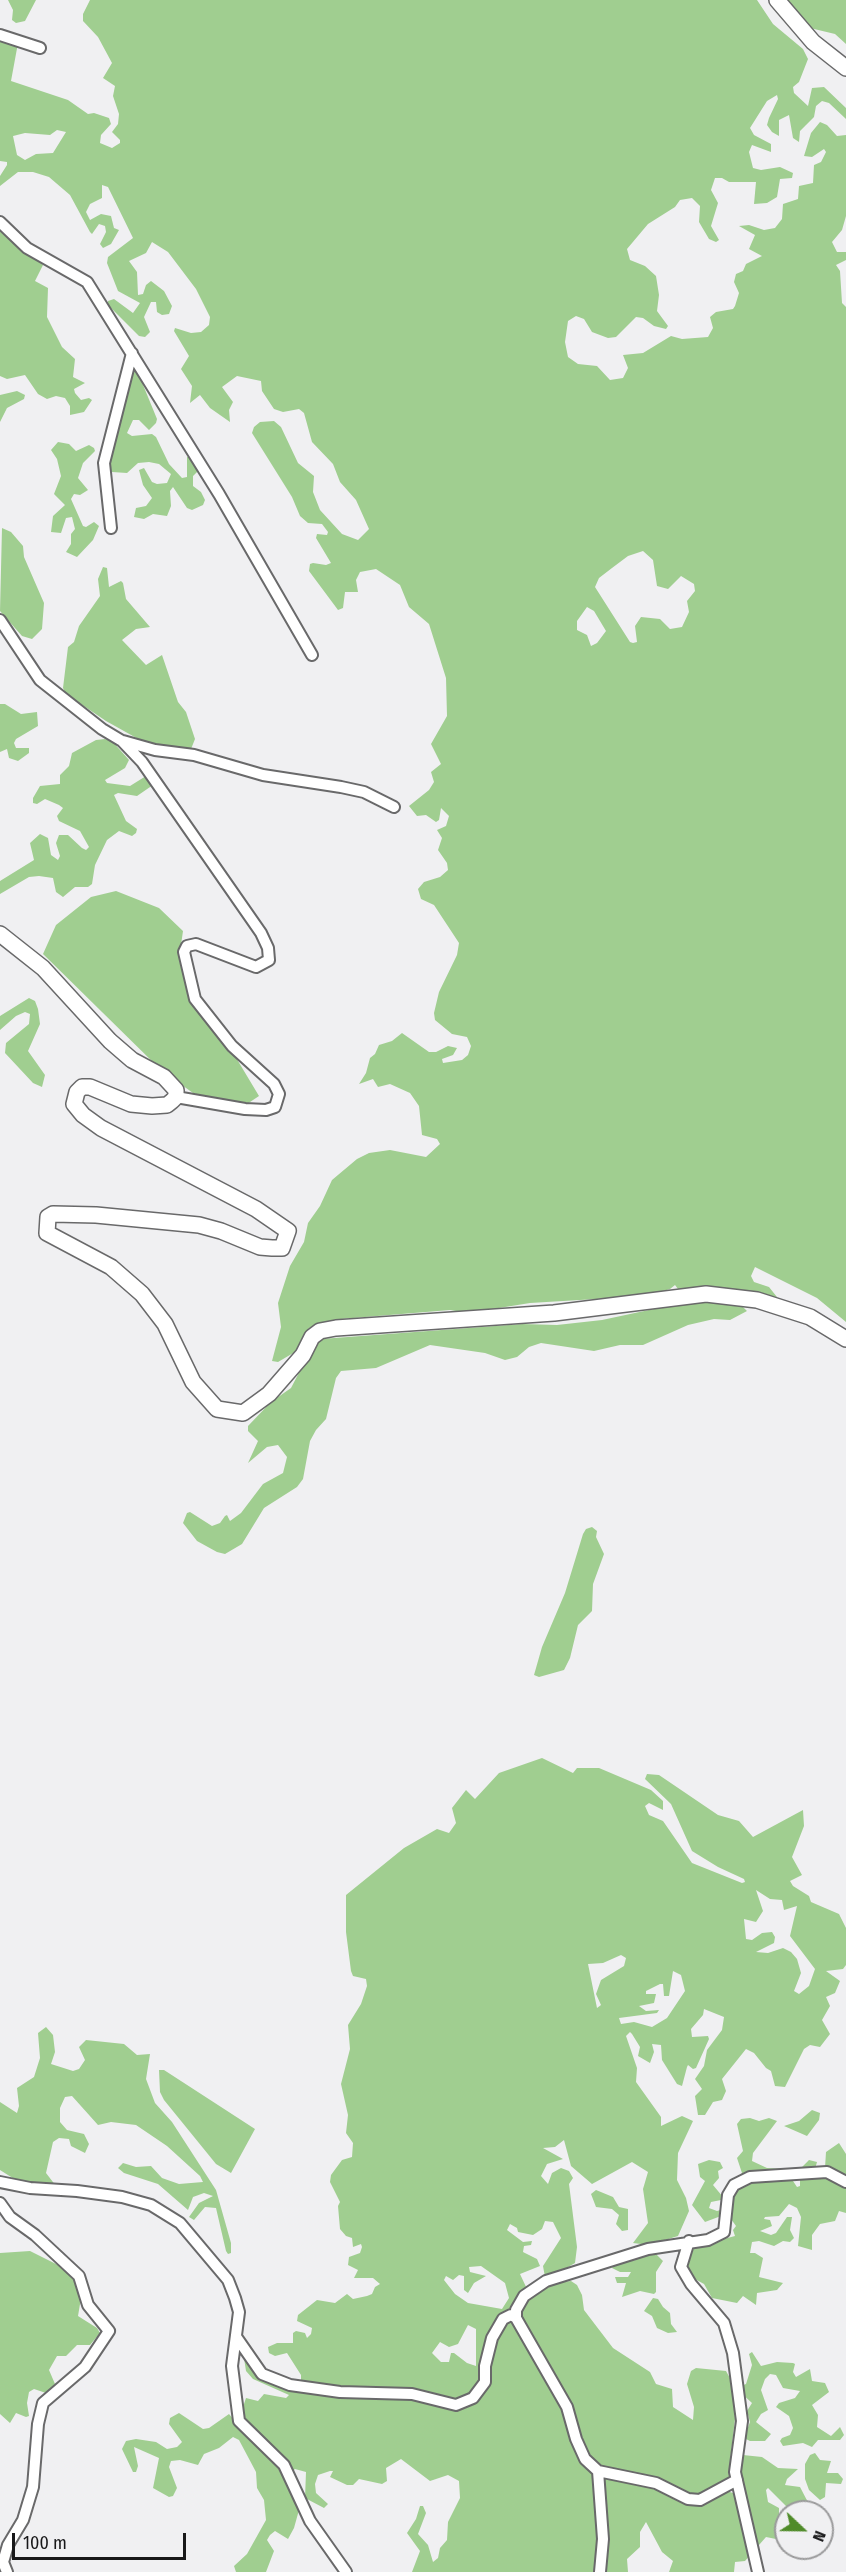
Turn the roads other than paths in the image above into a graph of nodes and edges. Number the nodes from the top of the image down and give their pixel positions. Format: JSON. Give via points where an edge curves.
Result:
{"nodes":[{"id":1,"x":777,"y":0,"type":"edge"},
{"id":2,"x":0,"y":35,"type":"edge"},
{"id":3,"x":40,"y":48,"type":"dead end"},
{"id":4,"x":846,"y":68,"type":"edge"},
{"id":5,"x":0,"y":222,"type":"edge"},
{"id":6,"x":132,"y":353,"type":"junction"},
{"id":7,"x":111,"y":528,"type":"dead end"},
{"id":8,"x":0,"y":620,"type":"edge"},
{"id":9,"x":312,"y":655,"type":"dead end"},
{"id":10,"x":122,"y":741,"type":"junction"},
{"id":11,"x":394,"y":807,"type":"dead end"},
{"id":12,"x":0,"y":934,"type":"edge"},
{"id":13,"x":176,"y":1097,"type":"junction"},
{"id":14,"x":846,"y":1339,"type":"edge"},
{"id":15,"x":0,"y":2182,"type":"edge"},
{"id":16,"x":846,"y":2182,"type":"edge"},
{"id":17,"x":0,"y":2203,"type":"edge"},
{"id":18,"x":689,"y":2241,"type":"junction"},
{"id":19,"x":516,"y":2318,"type":"junction"},
{"id":20,"x":237,"y":2338,"type":"junction"},
{"id":21,"x":598,"y":2471,"type":"junction"},
{"id":22,"x":737,"y":2480,"type":"junction"},
{"id":23,"x":7,"y":2572,"type":"edge"},
{"id":24,"x":346,"y":2572,"type":"edge"},
{"id":25,"x":600,"y":2572,"type":"edge"},
{"id":26,"x":758,"y":2572,"type":"edge"}],
"edges":[{"from":1,"to":4,"type":"street","via":[[813,42]]},
{"from":2,"to":3,"type":"street"},
{"from":5,"to":6,"type":"street","via":[[27,248],[87,282]]},
{"from":6,"to":7,"type":"street","via":[[104,463]]},
{"from":6,"to":9,"type":"street"},
{"from":8,"to":10,"type":"street","via":[[40,680]]},
{"from":10,"to":11,"type":"street","via":[[194,755],[263,775],[364,792]]},
{"from":10,"to":13,"type":"street","via":[[165,793],[268,948],[269,960],[256,967],[196,944],[187,946],[184,952],[195,999],[232,1046],[274,1084],[279,1094],[275,1107],[245,1109]]},
{"from":12,"to":13,"type":"street","via":[[43,968],[110,1041],[132,1060],[171,1083]]},
{"from":13,"to":14,"type":"street","via":[[167,1105],[131,1104],[82,1087],[74,1104],[101,1128],[275,1221],[288,1231],[282,1248],[260,1247],[199,1225],[96,1215],[53,1214],[48,1218],[47,1233],[111,1267],[142,1294],[165,1324],[193,1382],[217,1409],[243,1413],[268,1394],[303,1355],[312,1337],[336,1328],[554,1313],[706,1294],[757,1300],[810,1317]]},
{"from":15,"to":20,"type":"street","via":[[122,2197],[150,2205],[180,2223],[228,2280],[239,2312]]},
{"from":16,"to":18,"type":"street","via":[[827,2172],[750,2177],[734,2185],[728,2195],[724,2232],[708,2240]]},
{"from":17,"to":23,"type":"street","via":[[10,2217],[79,2276],[88,2305],[109,2331],[85,2367],[43,2403],[33,2487],[23,2520],[8,2545],[3,2562]]},
{"from":18,"to":19,"type":"street","via":[[648,2249],[546,2281],[524,2296]]},
{"from":18,"to":22,"type":"street","via":[[681,2267],[724,2323],[733,2353],[742,2421],[735,2458]]},
{"from":19,"to":20,"type":"street","via":[[511,2315],[503,2319],[492,2338],[484,2366],[485,2382],[473,2398],[456,2405],[412,2394],[340,2392],[290,2385],[262,2374]]},
{"from":19,"to":21,"type":"street","via":[[567,2407],[585,2459]]},
{"from":20,"to":24,"type":"street","via":[[232,2366],[239,2421],[284,2465],[310,2521]]},
{"from":21,"to":22,"type":"street","via":[[656,2483],[688,2499],[700,2500]]},
{"from":21,"to":25,"type":"street","via":[[603,2539]]},
{"from":22,"to":26,"type":"street"}]}
